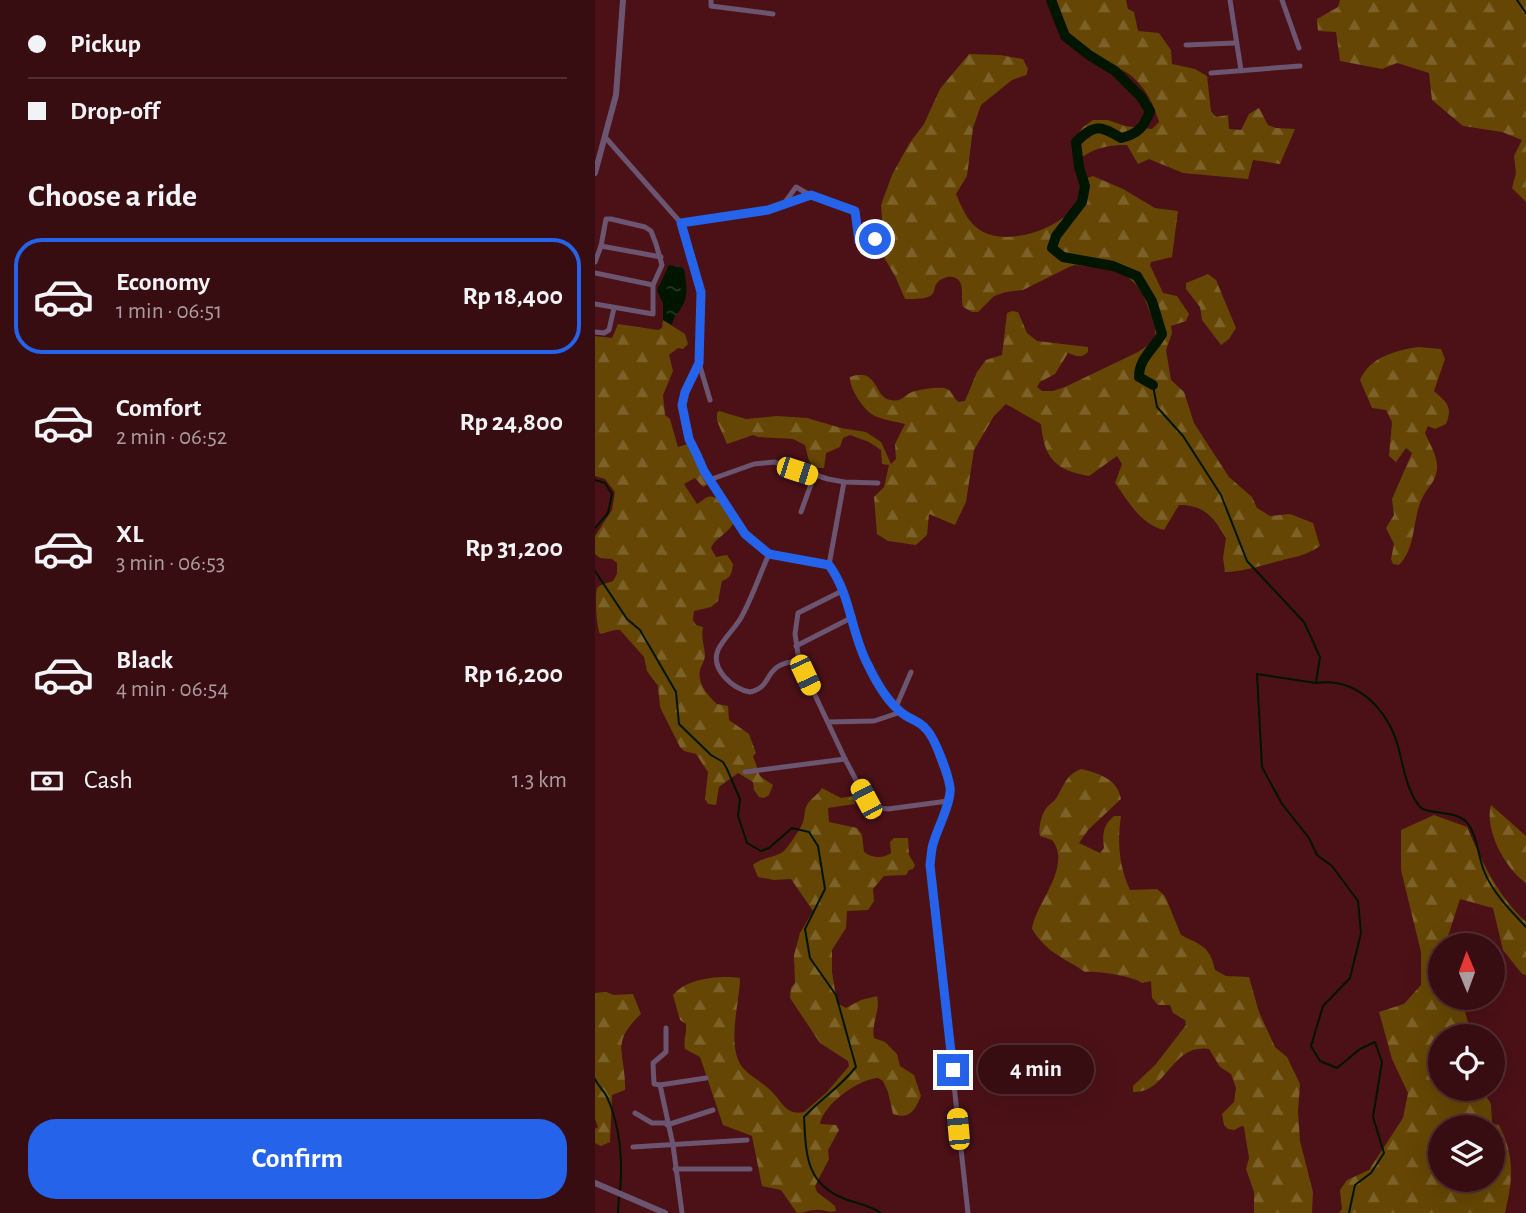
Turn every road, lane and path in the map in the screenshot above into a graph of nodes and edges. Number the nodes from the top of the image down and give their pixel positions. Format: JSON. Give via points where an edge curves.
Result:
{"nodes":[{"id":1,"x":623,"y":0,"type":"edge"},
{"id":2,"x":711,"y":0,"type":"edge"},
{"id":3,"x":1230,"y":0,"type":"edge"},
{"id":4,"x":1282,"y":0,"type":"edge"},
{"id":5,"x":773,"y":14,"type":"dead end"},
{"id":6,"x":1235,"y":43,"type":"junction"},
{"id":7,"x":1186,"y":45,"type":"dead end"},
{"id":8,"x":1299,"y":48,"type":"dead end"},
{"id":9,"x":1300,"y":65,"type":"dead end"},
{"id":10,"x":1241,"y":70,"type":"junction"},
{"id":11,"x":1211,"y":73,"type":"dead end"},
{"id":12,"x":605,"y":136,"type":"junction"},
{"id":13,"x":595,"y":173,"type":"edge"},
{"id":14,"x":811,"y":195,"type":"junction"},
{"id":15,"x":783,"y":205,"type":"junction"},
{"id":16,"x":681,"y":223,"type":"junction"},
{"id":17,"x":875,"y":239,"type":"dead end"},
{"id":18,"x":601,"y":246,"type":"junction"},
{"id":19,"x":661,"y":257,"type":"junction"},
{"id":20,"x":595,"y":262,"type":"edge"},
{"id":21,"x":595,"y":274,"type":"edge"},
{"id":22,"x":653,"y":285,"type":"junction"},
{"id":23,"x":595,"y":304,"type":"edge"},
{"id":24,"x":614,"y":308,"type":"junction"},
{"id":25,"x":595,"y":332,"type":"edge"},
{"id":26,"x":699,"y":363,"type":"junction"},
{"id":27,"x":711,"y":400,"type":"dead end"},
{"id":28,"x":814,"y":476,"type":"junction"},
{"id":29,"x":709,"y":480,"type":"junction"},
{"id":30,"x":844,"y":482,"type":"junction"},
{"id":31,"x":878,"y":483,"type":"dead end"},
{"id":32,"x":801,"y":512,"type":"dead end"},
{"id":33,"x":769,"y":554,"type":"junction"},
{"id":34,"x":829,"y":565,"type":"junction"},
{"id":35,"x":842,"y":591,"type":"junction"},
{"id":36,"x":853,"y":617,"type":"junction"},
{"id":37,"x":796,"y":646,"type":"junction"},
{"id":38,"x":799,"y":661,"type":"junction"},
{"id":39,"x":911,"y":672,"type":"dead end"},
{"id":40,"x":896,"y":706,"type":"junction"},
{"id":41,"x":901,"y":712,"type":"junction"},
{"id":42,"x":828,"y":722,"type":"junction"},
{"id":43,"x":845,"y":760,"type":"junction"},
{"id":44,"x":745,"y":772,"type":"dead end"},
{"id":45,"x":948,"y":801,"type":"junction"},
{"id":46,"x":666,"y":1028,"type":"dead end"},
{"id":47,"x":706,"y":1078,"type":"dead end"},
{"id":48,"x":660,"y":1085,"type":"junction"},
{"id":49,"x":713,"y":1110,"type":"dead end"},
{"id":50,"x":635,"y":1113,"type":"dead end"},
{"id":51,"x":667,"y":1124,"type":"junction"},
{"id":52,"x":747,"y":1140,"type":"dead end"},
{"id":53,"x":673,"y":1145,"type":"junction"},
{"id":54,"x":633,"y":1147,"type":"dead end"},
{"id":55,"x":675,"y":1169,"type":"junction"},
{"id":56,"x":750,"y":1169,"type":"dead end"},
{"id":57,"x":595,"y":1183,"type":"edge"},
{"id":58,"x":664,"y":1213,"type":"edge"},
{"id":59,"x":682,"y":1213,"type":"edge"},
{"id":60,"x":968,"y":1213,"type":"edge"}],
"edges":[{"from":1,"to":12,"type":"street","via":[[616,95]]},
{"from":2,"to":5,"type":"street","via":[[711,6]]},
{"from":3,"to":6,"type":"street"},
{"from":4,"to":8,"type":"street"},
{"from":6,"to":7,"type":"street"},
{"from":6,"to":10,"type":"street"},
{"from":9,"to":10,"type":"street"},
{"from":10,"to":11,"type":"street"},
{"from":12,"to":13,"type":"street"},
{"from":12,"to":16,"type":"street"},
{"from":14,"to":15,"type":"street"},
{"from":14,"to":15,"type":"street","via":[[796,187]]},
{"from":14,"to":17,"type":"street","via":[[855,211],[859,241]]},
{"from":15,"to":16,"type":"street"},
{"from":16,"to":26,"type":"street","via":[[700,284]]},
{"from":18,"to":19,"type":"street"},
{"from":18,"to":19,"type":"street","via":[[606,219],[611,219],[651,231]]},
{"from":18,"to":20,"type":"street"},
{"from":19,"to":22,"type":"street"},
{"from":21,"to":22,"type":"street"},
{"from":22,"to":24,"type":"street","via":[[653,314]]},
{"from":23,"to":24,"type":"street"},
{"from":24,"to":25,"type":"street","via":[[608,330]]},
{"from":26,"to":27,"type":"street"},
{"from":26,"to":29,"type":"street","via":[[682,405],[689,439]]},
{"from":28,"to":29,"type":"street","via":[[764,462]]},
{"from":28,"to":30,"type":"street"},
{"from":28,"to":32,"type":"street"},
{"from":29,"to":33,"type":"street","via":[[745,534]]},
{"from":30,"to":31,"type":"street"},
{"from":30,"to":34,"type":"street"},
{"from":33,"to":34,"type":"street"},
{"from":33,"to":38,"type":"street","via":[[742,616],[719,648],[718,664],[733,686],[750,692],[761,688],[775,667]]},
{"from":34,"to":35,"type":"street"},
{"from":35,"to":36,"type":"street"},
{"from":35,"to":37,"type":"street","via":[[798,613]]},
{"from":36,"to":37,"type":"street"},
{"from":36,"to":40,"type":"street","via":[[866,663]]},
{"from":37,"to":38,"type":"street"},
{"from":38,"to":42,"type":"street"},
{"from":39,"to":40,"type":"street"},
{"from":40,"to":41,"type":"street"},
{"from":41,"to":42,"type":"street","via":[[874,721]]},
{"from":41,"to":45,"type":"street","via":[[930,734],[948,780]]},
{"from":42,"to":43,"type":"street"},
{"from":43,"to":44,"type":"street"},
{"from":43,"to":45,"type":"street","via":[[873,807]]},
{"from":45,"to":60,"type":"street","via":[[930,865]]},
{"from":46,"to":48,"type":"street","via":[[666,1052],[652,1064],[653,1083]]},
{"from":47,"to":48,"type":"street"},
{"from":48,"to":51,"type":"street"},
{"from":49,"to":51,"type":"street"},
{"from":50,"to":51,"type":"street","via":[[652,1123]]},
{"from":51,"to":53,"type":"street"},
{"from":52,"to":53,"type":"street"},
{"from":53,"to":54,"type":"street"},
{"from":53,"to":55,"type":"street"},
{"from":55,"to":56,"type":"street"},
{"from":55,"to":59,"type":"street"},
{"from":57,"to":58,"type":"street"}]}
